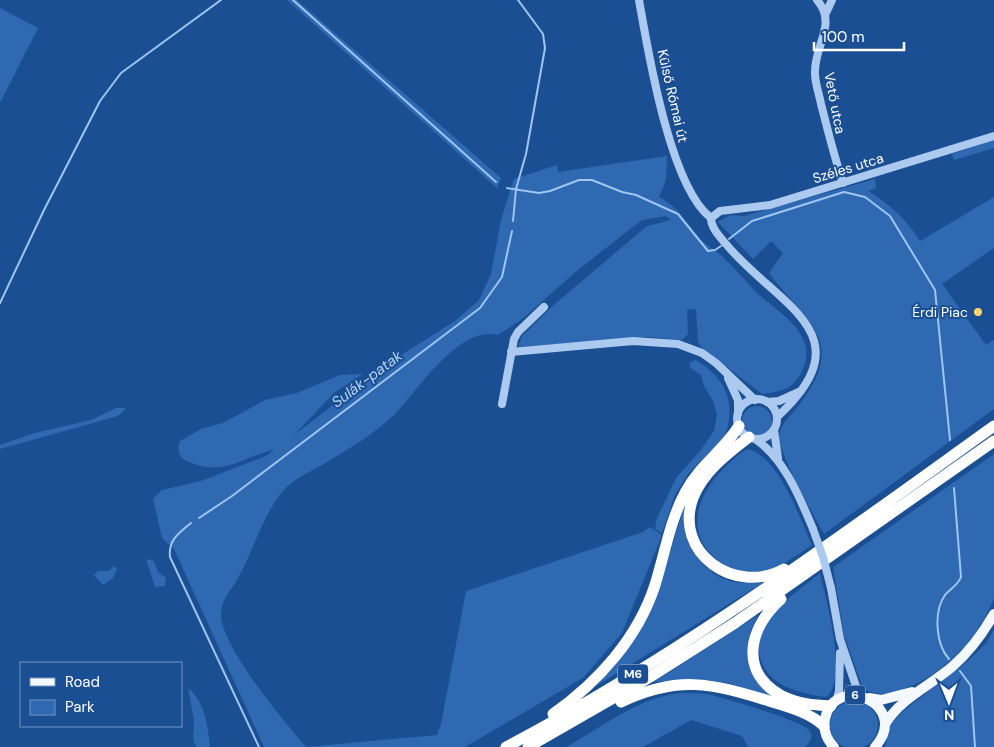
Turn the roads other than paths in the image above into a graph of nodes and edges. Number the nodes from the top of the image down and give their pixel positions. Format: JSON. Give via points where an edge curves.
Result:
{"nodes":[{"id":1,"x":639,"y":0,"type":"edge"},
{"id":2,"x":817,"y":0,"type":"edge"},
{"id":3,"x":832,"y":0,"type":"edge"},
{"id":4,"x":826,"y":13,"type":"junction"},
{"id":5,"x":994,"y":136,"type":"edge"},
{"id":6,"x":843,"y":182,"type":"junction"},
{"id":7,"x":711,"y":218,"type":"junction"},
{"id":8,"x":544,"y":307,"type":"dead end"},
{"id":9,"x":510,"y":352,"type":"junction"},
{"id":10,"x":723,"y":370,"type":"junction"},
{"id":11,"x":801,"y":391,"type":"junction"},
{"id":12,"x":755,"y":400,"type":"junction"},
{"id":13,"x":767,"y":402,"type":"junction"},
{"id":14,"x":502,"y":404,"type":"dead end"},
{"id":15,"x":777,"y":417,"type":"junction"},
{"id":16,"x":739,"y":420,"type":"junction"},
{"id":17,"x":994,"y":426,"type":"edge"},
{"id":18,"x":774,"y":429,"type":"junction"},
{"id":19,"x":752,"y":438,"type":"junction"},
{"id":20,"x":994,"y":441,"type":"edge"},
{"id":21,"x":779,"y":462,"type":"junction"},
{"id":22,"x":815,"y":554,"type":"junction"},
{"id":23,"x":816,"y":567,"type":"junction"},
{"id":24,"x":994,"y":614,"type":"edge"},
{"id":25,"x":840,"y":639,"type":"junction"},
{"id":26,"x":918,"y":690,"type":"junction"},
{"id":27,"x":864,"y":697,"type":"junction"},
{"id":28,"x":834,"y":704,"type":"junction"},
{"id":29,"x":885,"y":724,"type":"junction"},
{"id":30,"x":824,"y":726,"type":"junction"},
{"id":31,"x":558,"y":731,"type":"junction"},
{"id":32,"x":878,"y":746,"type":"edge"},
{"id":33,"x":499,"y":747,"type":"edge"},
{"id":34,"x":506,"y":747,"type":"edge"},
{"id":35,"x":528,"y":747,"type":"edge"},
{"id":36,"x":834,"y":747,"type":"edge"}],
"edges":[{"from":1,"to":7,"type":"street","name":"Külső Római út","via":[[669,139],[691,192]]},
{"from":2,"to":4,"type":"street"},
{"from":3,"to":4,"type":"street","name":"Vető utca"},
{"from":4,"to":6,"type":"street","name":"Vető utca","via":[[815,70],[816,84]]},
{"from":5,"to":6,"type":"street","name":"Széles utca"},
{"from":6,"to":7,"type":"street","name":"Széles utca","via":[[770,205],[720,211]]},
{"from":7,"to":11,"type":"street","name":"Külső Római út","via":[[713,227],[733,252],[794,307],[811,330],[816,347],[815,364],[808,383]]},
{"from":8,"to":9,"type":"street","via":[[518,332]]},
{"from":9,"to":10,"type":"street","via":[[657,341],[690,347]]},
{"from":9,"to":14,"type":"street"},
{"from":10,"to":12,"type":"street"},
{"from":10,"to":16,"type":"street","via":[[738,400]]},
{"from":11,"to":13,"type":"street"},
{"from":11,"to":15,"type":"street","name":"Külső Római út"},
{"from":12,"to":13,"type":"street"},
{"from":12,"to":16,"type":"street","via":[[744,404]]},
{"from":13,"to":15,"type":"street"},
{"from":15,"to":18,"type":"street"},
{"from":16,"to":19,"type":"street"},
{"from":16,"to":33,"type":"highway","via":[[730,439],[686,490],[647,604],[612,660],[569,702]]},
{"from":17,"to":22,"type":"highway","number":"M6"},
{"from":18,"to":19,"type":"street","via":[[766,437]]},
{"from":18,"to":21,"type":"street"},
{"from":19,"to":21,"type":"street","via":[[763,444]]},
{"from":19,"to":22,"type":"highway","via":[[709,472],[695,493],[691,520],[699,548],[720,570],[746,578],[770,576]]},
{"from":20,"to":23,"type":"highway","number":"M6"},
{"from":21,"to":25,"type":"street","bridge":true,"via":[[824,557]]},
{"from":22,"to":34,"type":"highway","number":"M6","via":[[664,656]]},
{"from":23,"to":28,"type":"highway","via":[[764,616],[756,633],[753,652],[762,677],[775,691],[803,704]]},
{"from":23,"to":31,"type":"highway","number":"M6","via":[[668,666]]},
{"from":24,"to":26,"type":"main road","number":"6","via":[[960,660]]},
{"from":25,"to":27,"type":"street"},
{"from":25,"to":28,"type":"street","via":[[841,666]]},
{"from":26,"to":27,"type":"main road","number":"6","via":[[881,700]]},
{"from":26,"to":29,"type":"main road","number":"6","via":[[896,707]]},
{"from":27,"to":28,"type":"main road","number":"6","via":[[847,696]]},
{"from":27,"to":29,"type":"main road","number":"6","via":[[880,709]]},
{"from":28,"to":30,"type":"main road","number":"6","via":[[826,715]]},
{"from":29,"to":32,"type":"main road","number":"6"},
{"from":30,"to":31,"type":"highway","via":[[808,715],[737,691],[711,685],[683,684],[635,695]]},
{"from":30,"to":36,"type":"main road"},
{"from":31,"to":35,"type":"highway","number":"M6"}]}
